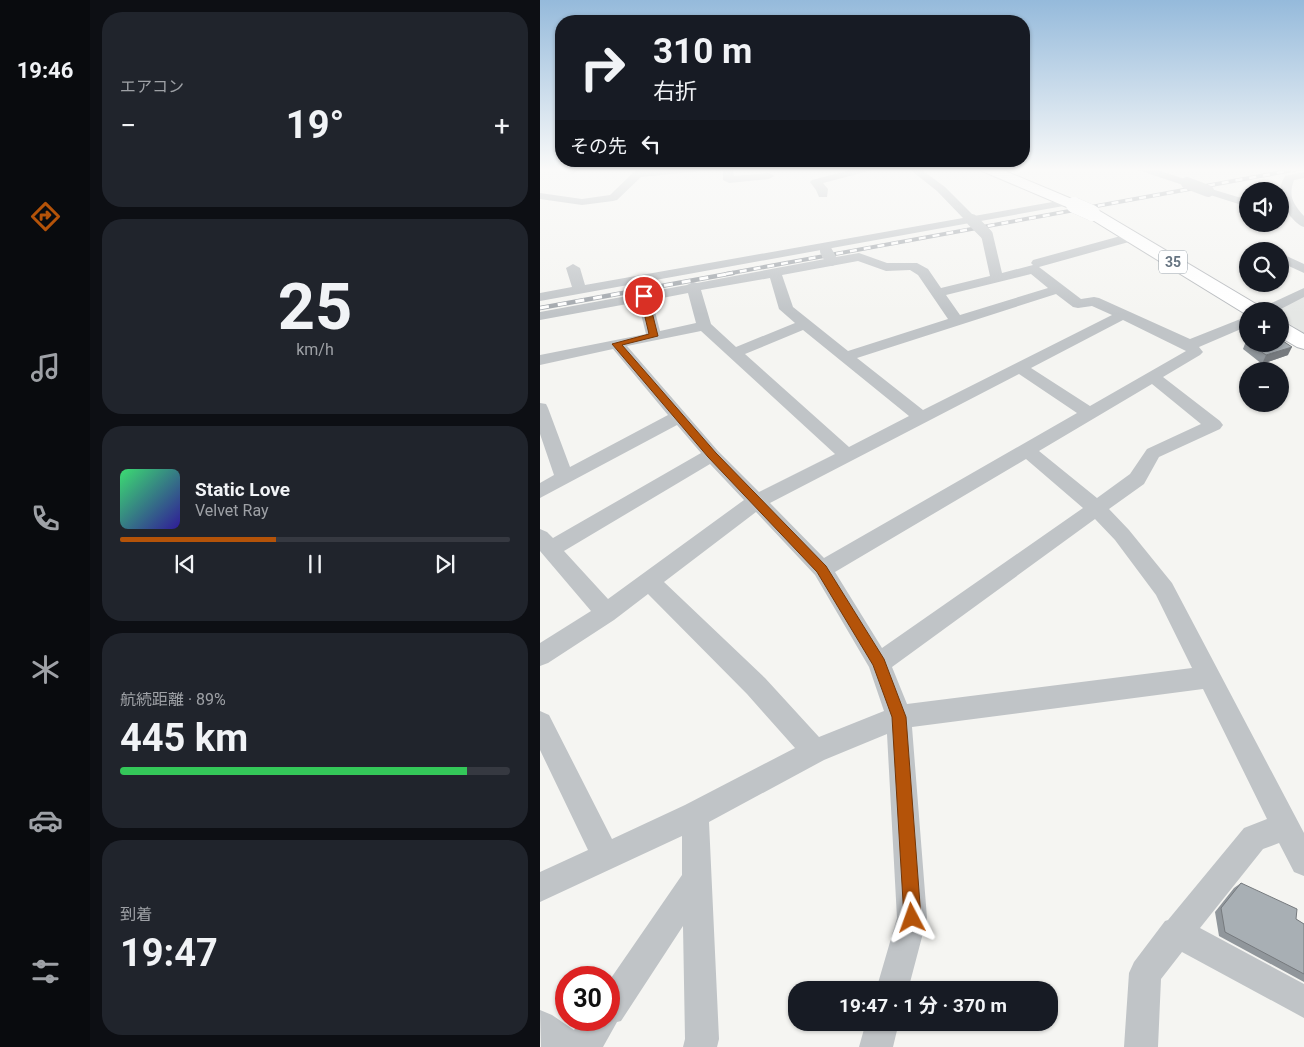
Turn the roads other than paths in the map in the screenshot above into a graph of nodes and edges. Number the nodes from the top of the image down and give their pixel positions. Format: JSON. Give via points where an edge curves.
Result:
{"nodes":[{"id":1,"x":969,"y":217,"type":"edge"},
{"id":2,"x":990,"y":217,"type":"edge"},
{"id":3,"x":1098,"y":217,"type":"edge"},
{"id":4,"x":1289,"y":218,"type":"edge"},
{"id":5,"x":972,"y":220,"type":"junction"},
{"id":6,"x":1304,"y":222,"type":"edge"},
{"id":7,"x":1132,"y":237,"type":"junction"},
{"id":8,"x":828,"y":255,"type":"junction"},
{"id":9,"x":1289,"y":262,"type":"edge"},
{"id":10,"x":1038,"y":263,"type":"dead end"},
{"id":11,"x":573,"y":268,"type":"dead end"},
{"id":12,"x":1304,"y":269,"type":"edge"},
{"id":13,"x":775,"y":273,"type":"junction"},
{"id":14,"x":997,"y":278,"type":"junction"},
{"id":15,"x":693,"y":286,"type":"junction"},
{"id":16,"x":580,"y":290,"type":"junction"},
{"id":17,"x":1058,"y":290,"type":"junction"},
{"id":18,"x":1304,"y":292,"type":"edge"},
{"id":19,"x":937,"y":293,"type":"junction"},
{"id":20,"x":644,"y":296,"type":"junction"},
{"id":21,"x":540,"y":297,"type":"edge"},
{"id":22,"x":1239,"y":302,"type":"edge"},
{"id":23,"x":1284,"y":302,"type":"edge"},
{"id":24,"x":1122,"y":315,"type":"junction"},
{"id":25,"x":540,"y":316,"type":"edge"},
{"id":26,"x":956,"y":321,"type":"junction"},
{"id":27,"x":806,"y":324,"type":"junction"},
{"id":28,"x":1239,"y":325,"type":"edge"},
{"id":29,"x":704,"y":326,"type":"junction"},
{"id":30,"x":1289,"y":334,"type":"edge"},
{"id":31,"x":654,"y":336,"type":"junction"},
{"id":32,"x":1304,"y":343,"type":"edge"},
{"id":33,"x":617,"y":344,"type":"junction"},
{"id":34,"x":1193,"y":349,"type":"junction"},
{"id":35,"x":735,"y":353,"type":"junction"},
{"id":36,"x":847,"y":356,"type":"junction"},
{"id":37,"x":540,"y":360,"type":"edge"},
{"id":38,"x":1018,"y":367,"type":"junction"},
{"id":39,"x":1153,"y":377,"type":"junction"},
{"id":40,"x":540,"y":410,"type":"edge"},
{"id":41,"x":1089,"y":413,"type":"junction"},
{"id":42,"x":680,"y":416,"type":"junction"},
{"id":43,"x":920,"y":417,"type":"junction"},
{"id":44,"x":1027,"y":450,"type":"junction"},
{"id":45,"x":712,"y":455,"type":"junction"},
{"id":46,"x":847,"y":455,"type":"junction"},
{"id":47,"x":564,"y":478,"type":"junction"},
{"id":48,"x":540,"y":491,"type":"edge"},
{"id":49,"x":756,"y":502,"type":"junction"},
{"id":50,"x":1097,"y":508,"type":"junction"},
{"id":51,"x":545,"y":543,"type":"edge"},
{"id":52,"x":822,"y":569,"type":"junction"},
{"id":53,"x":649,"y":581,"type":"junction"},
{"id":54,"x":606,"y":613,"type":"junction"},
{"id":55,"x":540,"y":656,"type":"edge"},
{"id":56,"x":879,"y":663,"type":"junction"},
{"id":57,"x":1209,"y":677,"type":"junction"},
{"id":58,"x":899,"y":717,"type":"junction"},
{"id":59,"x":540,"y":723,"type":"edge"},
{"id":60,"x":815,"y":751,"type":"junction"},
{"id":61,"x":695,"y":815,"type":"junction"},
{"id":62,"x":1286,"y":828,"type":"junction"},
{"id":63,"x":606,"y":856,"type":"junction"},
{"id":64,"x":1304,"y":862,"type":"edge"},
{"id":65,"x":697,"y":879,"type":"junction"},
{"id":66,"x":540,"y":887,"type":"edge"},
{"id":67,"x":1176,"y":932,"type":"junction"},
{"id":68,"x":894,"y":981,"type":"edge"},
{"id":69,"x":620,"y":993,"type":"edge"},
{"id":70,"x":1304,"y":1002,"type":"edge"},
{"id":71,"x":540,"y":1027,"type":"edge"},
{"id":72,"x":593,"y":1031,"type":"edge"},
{"id":73,"x":880,"y":1031,"type":"edge"},
{"id":74,"x":570,"y":1047,"type":"edge"},
{"id":75,"x":582,"y":1047,"type":"edge"},
{"id":76,"x":700,"y":1047,"type":"edge"},
{"id":77,"x":876,"y":1047,"type":"edge"},
{"id":78,"x":1141,"y":1047,"type":"edge"}],
"edges":[{"from":1,"to":5,"type":"street"},
{"from":2,"to":5,"type":"street"},
{"from":3,"to":7,"type":"main road","number":"35","bridge":true},
{"from":4,"to":6,"type":"street"},
{"from":5,"to":8,"type":"street"},
{"from":5,"to":14,"type":"street","bridge":true,"via":[[987,235]]},
{"from":7,"to":10,"type":"street"},
{"from":7,"to":22,"type":"main road","number":"35"},
{"from":8,"to":13,"type":"street"},
{"from":8,"to":16,"type":"street"},
{"from":8,"to":19,"type":"street","via":[[859,257],[886,267],[912,266],[923,272]]},
{"from":9,"to":12,"type":"street"},
{"from":11,"to":16,"type":"street"},
{"from":13,"to":15,"type":"street"},
{"from":13,"to":27,"type":"street","via":[[786,309]]},
{"from":14,"to":17,"type":"street","via":[[1033,269]]},
{"from":14,"to":19,"type":"street"},
{"from":15,"to":20,"type":"street"},
{"from":15,"to":29,"type":"street"},
{"from":16,"to":21,"type":"street"},
{"from":17,"to":24,"type":"street","via":[[1078,304],[1094,301]]},
{"from":17,"to":26,"type":"street"},
{"from":18,"to":23,"type":"street"},
{"from":19,"to":26,"type":"street"},
{"from":20,"to":25,"type":"street"},
{"from":20,"to":31,"type":"street"},
{"from":24,"to":34,"type":"street"},
{"from":24,"to":38,"type":"street"},
{"from":26,"to":36,"type":"street"},
{"from":27,"to":35,"type":"street"},
{"from":27,"to":36,"type":"street"},
{"from":28,"to":34,"type":"street"},
{"from":29,"to":31,"type":"street"},
{"from":29,"to":35,"type":"street"},
{"from":30,"to":32,"type":"main road"},
{"from":31,"to":33,"type":"street"},
{"from":33,"to":37,"type":"street"},
{"from":33,"to":42,"type":"street"},
{"from":34,"to":39,"type":"street"},
{"from":35,"to":46,"type":"street"},
{"from":36,"to":43,"type":"street"},
{"from":38,"to":41,"type":"street"},
{"from":38,"to":43,"type":"street"},
{"from":39,"to":41,"type":"street"},
{"from":39,"to":50,"type":"street","via":[[1214,425],[1153,453],[1137,479]]},
{"from":40,"to":47,"type":"street"},
{"from":41,"to":44,"type":"street"},
{"from":42,"to":45,"type":"street"},
{"from":42,"to":47,"type":"street"},
{"from":43,"to":46,"type":"street"},
{"from":44,"to":50,"type":"street"},
{"from":44,"to":52,"type":"street"},
{"from":45,"to":49,"type":"street"},
{"from":45,"to":51,"type":"street"},
{"from":46,"to":49,"type":"street"},
{"from":47,"to":48,"type":"street"},
{"from":49,"to":52,"type":"street"},
{"from":49,"to":53,"type":"street"},
{"from":50,"to":56,"type":"street"},
{"from":50,"to":57,"type":"street","via":[[1164,589]]},
{"from":51,"to":54,"type":"street"},
{"from":52,"to":56,"type":"street"},
{"from":53,"to":54,"type":"street"},
{"from":53,"to":60,"type":"street","via":[[756,686]]},
{"from":54,"to":55,"type":"street"},
{"from":56,"to":58,"type":"street"},
{"from":57,"to":58,"type":"street"},
{"from":57,"to":62,"type":"street"},
{"from":58,"to":60,"type":"street"},
{"from":58,"to":68,"type":"street","via":[[912,918]]},
{"from":59,"to":63,"type":"street"},
{"from":60,"to":61,"type":"street"},
{"from":61,"to":63,"type":"street"},
{"from":61,"to":65,"type":"street"},
{"from":62,"to":64,"type":"street"},
{"from":62,"to":67,"type":"street","via":[[1254,838]]},
{"from":63,"to":66,"type":"street"},
{"from":65,"to":69,"type":"street"},
{"from":65,"to":76,"type":"street"},
{"from":67,"to":70,"type":"street"},
{"from":67,"to":78,"type":"street","via":[[1145,973]]},
{"from":71,"to":74,"type":"street"},
{"from":72,"to":75,"type":"street"},
{"from":73,"to":77,"type":"street"}]}
